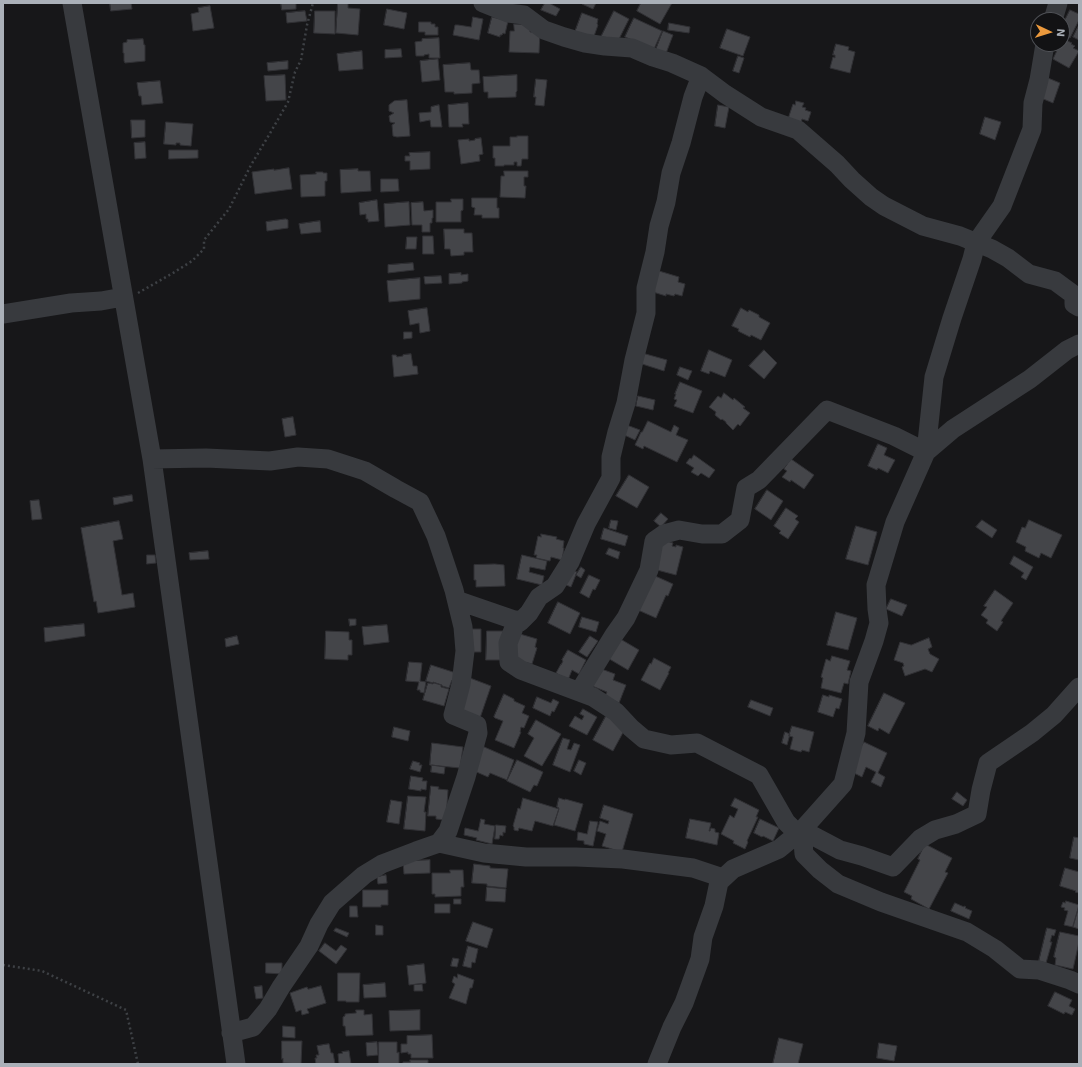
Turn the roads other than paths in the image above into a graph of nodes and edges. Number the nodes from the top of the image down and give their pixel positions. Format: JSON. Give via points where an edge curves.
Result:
{"nodes":[{"id":1,"x":72,"y":3,"type":"edge"},
{"id":2,"x":483,"y":3,"type":"edge"},
{"id":3,"x":527,"y":9,"type":"edge"},
{"id":4,"x":1044,"y":52,"type":"edge"},
{"id":5,"x":701,"y":76,"type":"junction"},
{"id":6,"x":976,"y":243,"type":"junction"},
{"id":7,"x":123,"y":298,"type":"junction"},
{"id":8,"x":1079,"y":307,"type":"edge"},
{"id":9,"x":3,"y":314,"type":"edge"},
{"id":10,"x":1079,"y":344,"type":"edge"},
{"id":11,"x":926,"y":452,"type":"junction"},
{"id":12,"x":152,"y":459,"type":"junction"},
{"id":13,"x":457,"y":602,"type":"junction"},
{"id":14,"x":517,"y":620,"type":"junction"},
{"id":15,"x":1079,"y":687,"type":"edge"},
{"id":16,"x":579,"y":692,"type":"junction"},
{"id":17,"x":802,"y":830,"type":"junction"},
{"id":18,"x":439,"y":843,"type":"junction"},
{"id":19,"x":723,"y":878,"type":"junction"},
{"id":20,"x":1079,"y":984,"type":"edge"},
{"id":21,"x":231,"y":1033,"type":"junction"},
{"id":22,"x":236,"y":1064,"type":"edge"},
{"id":23,"x":657,"y":1064,"type":"edge"}],
"edges":[{"from":1,"to":7,"type":"street"},
{"from":2,"to":3,"type":"street","via":[[508,13]]},
{"from":3,"to":5,"type":"street","via":[[544,30],[585,43],[632,48]]},
{"from":4,"to":6,"type":"street","via":[[1033,103],[1032,129],[1002,206]]},
{"from":5,"to":6,"type":"street","via":[[761,117],[798,130],[860,188],[884,206],[923,226]]},
{"from":5,"to":14,"type":"street","via":[[671,173],[659,226],[646,288],[646,313],[617,432],[611,478],[586,524],[570,562],[555,586],[539,597],[520,622]]},
{"from":6,"to":8,"type":"street","via":[[1008,258],[1029,274],[1056,281],[1074,295],[1074,304]]},
{"from":6,"to":11,"type":"street","via":[[934,377]]},
{"from":7,"to":9,"type":"street"},
{"from":7,"to":12,"type":"street"},
{"from":10,"to":11,"type":"street","via":[[953,429]]},
{"from":11,"to":16,"type":"street","via":[[894,436],[827,410],[759,480],[746,488],[740,520],[722,534],[679,530],[664,534],[654,541],[648,570],[629,612]]},
{"from":11,"to":17,"type":"street","via":[[895,522],[876,585],[879,623],[859,682],[856,733],[843,784]]},
{"from":12,"to":13,"type":"street","via":[[270,461],[298,457],[328,459],[365,471],[420,502],[436,536]]},
{"from":12,"to":21,"type":"street"},
{"from":13,"to":14,"type":"street"},
{"from":13,"to":18,"type":"street","via":[[465,651],[461,684],[453,714],[477,725],[478,733],[448,832]]},
{"from":14,"to":16,"type":"street","via":[[508,643],[509,662],[521,670]]},
{"from":15,"to":17,"type":"street","via":[[1054,715],[988,763],[977,814],[935,830],[920,839],[893,867],[840,850]]},
{"from":16,"to":17,"type":"street","via":[[593,697],[616,712],[644,739],[671,745],[697,743],[759,775],[786,822],[796,831]]},
{"from":17,"to":19,"type":"street","via":[[779,849],[733,869]]},
{"from":17,"to":20,"type":"street","via":[[804,854],[838,884],[880,902],[967,932],[995,949],[1020,969],[1039,970]]},
{"from":18,"to":19,"type":"street","via":[[484,853],[526,857],[631,860],[693,868]]},
{"from":18,"to":21,"type":"street","via":[[382,864],[364,875],[332,902],[318,924],[309,946],[268,1009],[253,1027]]},
{"from":19,"to":23,"type":"street","via":[[719,882],[703,937],[700,958],[684,1003]]},
{"from":21,"to":22,"type":"street"}]}
